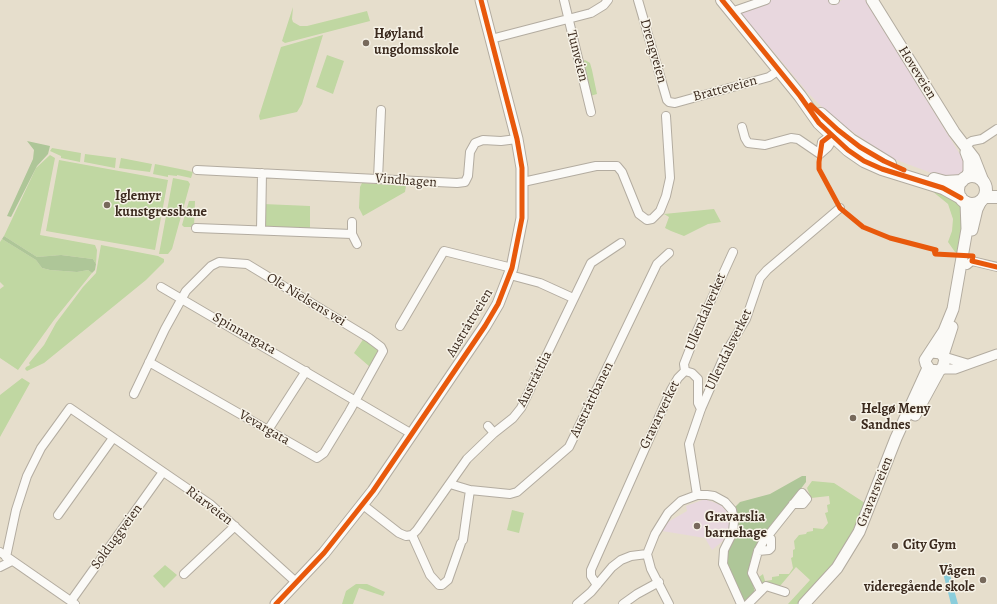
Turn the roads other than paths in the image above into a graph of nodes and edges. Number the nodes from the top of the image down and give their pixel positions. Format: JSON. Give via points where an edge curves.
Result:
{"nodes":[{"id":1,"x":481,"y":0,"type":"edge"},
{"id":2,"x":564,"y":0,"type":"edge"},
{"id":3,"x":608,"y":0,"type":"edge"},
{"id":4,"x":638,"y":0,"type":"edge"},
{"id":5,"x":722,"y":0,"type":"edge"},
{"id":6,"x":766,"y":0,"type":"edge"},
{"id":7,"x":872,"y":0,"type":"edge"},
{"id":8,"x":737,"y":10,"type":"dead end"},
{"id":9,"x":568,"y":19,"type":"junction"},
{"id":10,"x":491,"y":39,"type":"junction"},
{"id":11,"x":779,"y":70,"type":"junction"},
{"id":12,"x":669,"y":102,"type":"joint"},
{"id":13,"x":381,"y":110,"type":"dead end"},
{"id":14,"x":591,"y":112,"type":"dead end"},
{"id":15,"x":666,"y":116,"type":"dead end"},
{"id":16,"x":742,"y":127,"type":"dead end"},
{"id":17,"x":997,"y":129,"type":"edge"},
{"id":18,"x":834,"y":134,"type":"junction"},
{"id":19,"x":518,"y":139,"type":"junction"},
{"id":20,"x":964,"y":146,"type":"junction"},
{"id":21,"x":197,"y":170,"type":"dead end"},
{"id":22,"x":262,"y":173,"type":"junction"},
{"id":23,"x":378,"y":179,"type":"junction"},
{"id":24,"x":964,"y":179,"type":"junction"},
{"id":25,"x":523,"y":182,"type":"junction"},
{"id":26,"x":984,"y":183,"type":"junction"},
{"id":27,"x":997,"y":189,"type":"edge"},
{"id":28,"x":997,"y":197,"type":"edge"},
{"id":29,"x":982,"y":199,"type":"junction"},
{"id":30,"x":964,"y":200,"type":"junction"},
{"id":31,"x":840,"y":208,"type":"dead end"},
{"id":32,"x":352,"y":222,"type":"dead end"},
{"id":33,"x":196,"y":228,"type":"dead end"},
{"id":34,"x":261,"y":230,"type":"junction"},
{"id":35,"x":352,"y":234,"type":"junction"},
{"id":36,"x":620,"y":243,"type":"dead end"},
{"id":37,"x":357,"y":244,"type":"dead end"},
{"id":38,"x":733,"y":252,"type":"dead end"},
{"id":39,"x":669,"y":253,"type":"dead end"},
{"id":40,"x":972,"y":264,"type":"junction"},
{"id":41,"x":997,"y":267,"type":"edge"},
{"id":42,"x":511,"y":271,"type":"junction"},
{"id":43,"x":161,"y":287,"type":"dead end"},
{"id":44,"x":182,"y":298,"type":"junction"},
{"id":45,"x":573,"y":298,"type":"junction"},
{"id":46,"x":400,"y":326,"type":"dead end"},
{"id":47,"x":997,"y":354,"type":"edge"},
{"id":48,"x":940,"y":355,"type":"junction"},
{"id":49,"x":149,"y":362,"type":"junction"},
{"id":50,"x":968,"y":365,"type":"junction"},
{"id":51,"x":928,"y":368,"type":"junction"},
{"id":52,"x":940,"y":370,"type":"junction"},
{"id":53,"x":306,"y":371,"type":"junction"},
{"id":54,"x":685,"y":371,"type":"junction"},
{"id":55,"x":134,"y":394,"type":"dead end"},
{"id":56,"x":356,"y":400,"type":"junction"},
{"id":57,"x":701,"y":408,"type":"junction"},
{"id":58,"x":488,"y":426,"type":"dead end"},
{"id":59,"x":268,"y":430,"type":"junction"},
{"id":60,"x":494,"y":433,"type":"junction"},
{"id":61,"x":412,"y":434,"type":"junction"},
{"id":62,"x":113,"y":438,"type":"junction"},
{"id":63,"x":163,"y":472,"type":"junction"},
{"id":64,"x":450,"y":484,"type":"junction"},
{"id":65,"x":470,"y":490,"type":"junction"},
{"id":66,"x":802,"y":493,"type":"dead end"},
{"id":67,"x":697,"y":495,"type":"junction"},
{"id":68,"x":363,"y":505,"type":"junction"},
{"id":69,"x":58,"y":515,"type":"dead end"},
{"id":70,"x":236,"y":526,"type":"junction"},
{"id":71,"x":412,"y":535,"type":"junction"},
{"id":72,"x":647,"y":554,"type":"junction"},
{"id":73,"x":6,"y":557,"type":"edge"},
{"id":74,"x":0,"y":567,"type":"edge"},
{"id":75,"x":184,"y":574,"type":"dead end"},
{"id":76,"x":659,"y":582,"type":"junction"},
{"id":77,"x":297,"y":583,"type":"junction"},
{"id":78,"x":597,"y":585,"type":"junction"},
{"id":79,"x":761,"y":591,"type":"junction"},
{"id":80,"x":785,"y":592,"type":"dead end"},
{"id":81,"x":73,"y":603,"type":"edge"},
{"id":82,"x":276,"y":604,"type":"edge"},
{"id":83,"x":577,"y":604,"type":"edge"},
{"id":84,"x":623,"y":604,"type":"edge"},
{"id":85,"x":669,"y":604,"type":"edge"},
{"id":86,"x":740,"y":604,"type":"edge"},
{"id":87,"x":748,"y":604,"type":"edge"},
{"id":88,"x":804,"y":604,"type":"edge"},
{"id":89,"x":812,"y":604,"type":"edge"}],
"edges":[{"from":1,"to":10,"type":"main road","name":"Austråttveien"},
{"from":2,"to":9,"type":"street","name":"Tunveien"},
{"from":3,"to":9,"type":"street","via":[[591,13]]},
{"from":4,"to":12,"type":"street","name":"Drengveien"},
{"from":5,"to":11,"type":"main road"},
{"from":6,"to":8,"type":"street"},
{"from":7,"to":20,"type":"main road","name":"Hoveveien"},
{"from":9,"to":10,"type":"street"},
{"from":9,"to":14,"type":"street","name":"Tunveien"},
{"from":10,"to":19,"type":"main road","name":"Austråttveien"},
{"from":11,"to":12,"type":"street","name":"Bratteveien","via":[[769,77],[675,103]]},
{"from":11,"to":18,"type":"main road","via":[[812,114]]},
{"from":13,"to":23,"type":"street"},
{"from":15,"to":25,"type":"street","via":[[670,178],[660,211],[652,219],[647,220],[639,214],[622,172],[617,166],[596,166]]},
{"from":16,"to":18,"type":"street","via":[[748,143],[765,145],[791,138],[798,139],[820,154],[822,142]]},
{"from":17,"to":20,"type":"street","via":[[982,139]]},
{"from":18,"to":24,"type":"main road","via":[[894,166],[945,182]]},
{"from":18,"to":30,"type":"main road","via":[[864,161],[894,174],[943,188]]},
{"from":19,"to":23,"type":"street","name":"Vindhagen","via":[[484,140],[475,143],[470,152],[469,172],[465,182],[449,184]]},
{"from":19,"to":25,"type":"main road","name":"Austråttveien"},
{"from":20,"to":24,"type":"main road","name":"Hoveveien","via":[[969,160],[969,172]]},
{"from":20,"to":26,"type":"main road","name":"Hoveveien","via":[[974,158]]},
{"from":21,"to":22,"type":"street","name":"Vindhagen"},
{"from":22,"to":23,"type":"street","name":"Vindhagen"},
{"from":22,"to":34,"type":"street"},
{"from":24,"to":26,"type":"main road","via":[[978,178]]},
{"from":24,"to":30,"type":"main road","via":[[959,192]]},
{"from":25,"to":42,"type":"main road","name":"Austråttveien","via":[[522,218]]},
{"from":26,"to":27,"type":"main road"},
{"from":26,"to":29,"type":"main road","via":[[986,191]]},
{"from":28,"to":29,"type":"main road"},
{"from":29,"to":30,"type":"main road","via":[[971,204]]},
{"from":29,"to":40,"type":"main road","via":[[974,222]]},
{"from":30,"to":48,"type":"main road","via":[[967,229],[958,289]]},
{"from":31,"to":57,"type":"street","name":"Ullendalsverket","via":[[760,278],[746,319],[726,352]]},
{"from":32,"to":35,"type":"street"},
{"from":33,"to":34,"type":"street"},
{"from":34,"to":35,"type":"street"},
{"from":35,"to":37,"type":"street"},
{"from":36,"to":45,"type":"street","name":"Austråttlia","via":[[590,263]]},
{"from":38,"to":54,"type":"street","name":"Ullendalverket","via":[[697,331],[683,367]]},
{"from":39,"to":65,"type":"street","name":"Austråttbanen","via":[[657,264],[569,447],[517,492],[504,495]]},
{"from":40,"to":41,"type":"street"},
{"from":40,"to":48,"type":"main road","via":[[956,317]]},
{"from":42,"to":45,"type":"street"},
{"from":42,"to":46,"type":"street","via":[[444,251]]},
{"from":42,"to":61,"type":"main road","name":"Austråttveien","via":[[498,304],[485,326]]},
{"from":43,"to":44,"type":"street","name":"Spinnargata"},
{"from":44,"to":49,"type":"street"},
{"from":44,"to":53,"type":"street","name":"Spinnargata"},
{"from":44,"to":56,"type":"street","name":"Ole Nielsens vei","via":[[199,277],[214,264],[247,264],[381,347],[383,351],[380,358]]},
{"from":45,"to":60,"type":"street","name":"Austråttlia","via":[[528,396],[513,418]]},
{"from":47,"to":50,"type":"street"},
{"from":48,"to":50,"type":"street"},
{"from":48,"to":51,"type":"main road","via":[[926,358]]},
{"from":48,"to":52,"type":"main road","via":[[945,364]]},
{"from":49,"to":55,"type":"street"},
{"from":49,"to":59,"type":"street","name":"Vevargata"},
{"from":50,"to":52,"type":"street"},
{"from":51,"to":52,"type":"main road","via":[[932,371]]},
{"from":51,"to":88,"type":"main road","name":"Gravarsveien","via":[[896,438],[856,537],[837,568]]},
{"from":52,"to":89,"type":"main road","name":"Gravarsveien","via":[[912,422],[854,548],[833,581]]},
{"from":53,"to":56,"type":"street","name":"Spinnargata"},
{"from":53,"to":59,"type":"street"},
{"from":54,"to":57,"type":"street","name":"Gravarverket","via":[[698,379],[698,403]]},
{"from":54,"to":78,"type":"street","name":"Gravarverket","via":[[671,390],[591,570],[591,576]]},
{"from":56,"to":59,"type":"street","name":"Vevargata","via":[[321,457],[314,457]]},
{"from":56,"to":61,"type":"street","name":"Spinnargata"},
{"from":57,"to":67,"type":"street","name":"Gravarverket","via":[[689,444]]},
{"from":58,"to":60,"type":"street"},
{"from":60,"to":64,"type":"street","name":"Austråttlia","via":[[467,459]]},
{"from":61,"to":68,"type":"main road","name":"Austråttveien"},
{"from":62,"to":63,"type":"street","name":"Riarveien"},
{"from":62,"to":69,"type":"street"},
{"from":62,"to":73,"type":"street","name":"Riarveien","via":[[70,408],[41,448],[27,476],[16,510]]},
{"from":63,"to":70,"type":"street","name":"Riarveien","via":[[201,497]]},
{"from":63,"to":81,"type":"street","name":"Solduggveien"},
{"from":64,"to":65,"type":"street","name":"Austråttbanen"},
{"from":64,"to":71,"type":"street"},
{"from":65,"to":71,"type":"street","via":[[462,542],[448,580],[442,585],[439,585],[430,574]]},
{"from":66,"to":79,"type":"street","via":[[758,551],[752,573]]},
{"from":67,"to":72,"type":"street","via":[[681,501],[668,512]]},
{"from":67,"to":86,"type":"street","via":[[714,496],[725,502],[732,510],[733,532],[724,550],[723,564]]},
{"from":68,"to":71,"type":"street","via":[[400,533]]},
{"from":68,"to":77,"type":"main road","name":"Austråttveien"},
{"from":70,"to":75,"type":"street"},
{"from":70,"to":77,"type":"street","name":"Riarveien"},
{"from":72,"to":76,"type":"street"},
{"from":72,"to":78,"type":"street","via":[[621,560]]},
{"from":73,"to":74,"type":"street"},
{"from":73,"to":81,"type":"street"},
{"from":76,"to":84,"type":"street"},
{"from":76,"to":85,"type":"street"},
{"from":77,"to":82,"type":"main road","name":"Austråttveien"},
{"from":78,"to":83,"type":"street"},
{"from":79,"to":80,"type":"street","via":[[766,586]]},
{"from":79,"to":87,"type":"street"}]}
